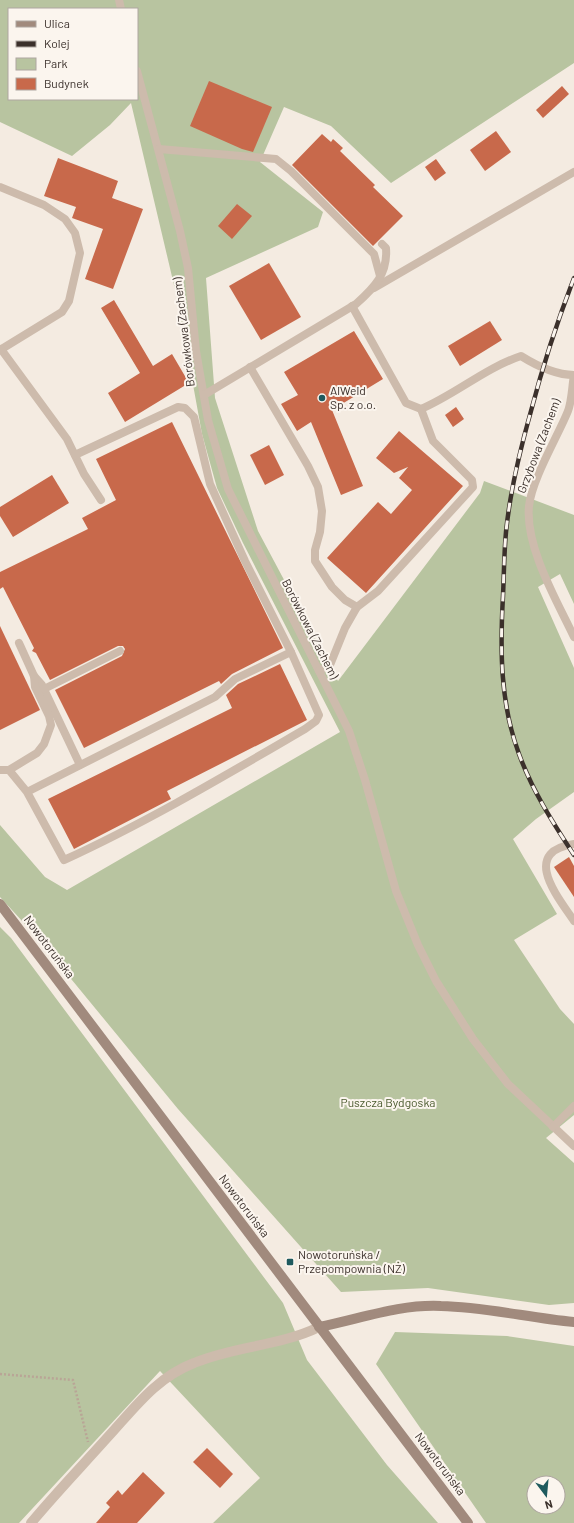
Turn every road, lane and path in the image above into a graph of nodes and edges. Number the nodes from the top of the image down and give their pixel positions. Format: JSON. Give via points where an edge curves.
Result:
{"nodes":[{"id":1,"x":138,"y":75,"type":"edge"},
{"id":2,"x":159,"y":149,"type":"junction"},
{"id":3,"x":574,"y":172,"type":"edge"},
{"id":4,"x":0,"y":187,"type":"edge"},
{"id":5,"x":382,"y":244,"type":"dead end"},
{"id":6,"x":380,"y":276,"type":"junction"},
{"id":7,"x":374,"y":288,"type":"junction"},
{"id":8,"x":352,"y":306,"type":"junction"},
{"id":9,"x":0,"y":350,"type":"edge"},
{"id":10,"x":250,"y":367,"type":"junction"},
{"id":11,"x":574,"y":375,"type":"edge"},
{"id":12,"x":204,"y":395,"type":"junction"},
{"id":13,"x":421,"y":409,"type":"junction"},
{"id":14,"x":75,"y":454,"type":"junction"},
{"id":15,"x":101,"y":500,"type":"dead end"},
{"id":16,"x":357,"y":607,"type":"junction"},
{"id":17,"x":574,"y":637,"type":"edge"},
{"id":18,"x":19,"y":643,"type":"dead end"},
{"id":19,"x":120,"y":651,"type":"dead end"},
{"id":20,"x":291,"y":652,"type":"junction"},
{"id":21,"x":319,"y":671,"type":"junction"},
{"id":22,"x":34,"y":676,"type":"junction"},
{"id":23,"x":44,"y":689,"type":"junction"},
{"id":24,"x":80,"y":765,"type":"junction"},
{"id":25,"x":0,"y":770,"type":"edge"},
{"id":26,"x":9,"y":770,"type":"junction"},
{"id":27,"x":27,"y":792,"type":"junction"},
{"id":28,"x":574,"y":844,"type":"edge"},
{"id":29,"x":0,"y":904,"type":"edge"},
{"id":30,"x":574,"y":921,"type":"edge"},
{"id":31,"x":574,"y":1106,"type":"edge"},
{"id":32,"x":553,"y":1128,"type":"junction"},
{"id":33,"x":574,"y":1146,"type":"edge"},
{"id":34,"x":574,"y":1322,"type":"edge"},
{"id":35,"x":319,"y":1327,"type":"junction"},
{"id":36,"x":0,"y":1374,"type":"edge"},
{"id":37,"x":91,"y":1455,"type":"junction"},
{"id":38,"x":31,"y":1523,"type":"edge"},
{"id":39,"x":468,"y":1523,"type":"edge"}],
"edges":[{"from":1,"to":2,"type":"lane","name":"Borówkowa (Zachem)"},
{"from":2,"to":6,"type":"lane","via":[[276,159],[374,254]]},
{"from":2,"to":12,"type":"lane","name":"Borówkowa (Zachem)","via":[[188,268],[196,351]]},
{"from":3,"to":7,"type":"lane"},
{"from":4,"to":9,"type":"lane","via":[[44,205],[65,220],[75,233],[80,253],[69,301],[62,312]]},
{"from":5,"to":6,"type":"lane","via":[[386,248],[387,262]]},
{"from":6,"to":7,"type":"lane"},
{"from":7,"to":8,"type":"lane"},
{"from":8,"to":10,"type":"lane"},
{"from":8,"to":13,"type":"lane","via":[[406,403]]},
{"from":9,"to":14,"type":"lane","via":[[67,439]]},
{"from":10,"to":12,"type":"lane"},
{"from":10,"to":16,"type":"lane","via":[[318,487],[322,511],[315,561],[332,588]]},
{"from":11,"to":13,"type":"lane","via":[[563,375],[538,366],[521,356],[505,362],[443,400]]},
{"from":11,"to":17,"type":"lane","name":"Grzybowa (Zachem)","via":[[568,409],[534,485],[529,506],[529,529],[534,548]]},
{"from":12,"to":21,"type":"lane","name":"Borówkowa (Zachem)","via":[[208,420],[228,489]]},
{"from":13,"to":16,"type":"lane","via":[[433,441],[472,480],[473,487],[378,591]]},
{"from":14,"to":15,"type":"lane","via":[[84,474]]},
{"from":14,"to":20,"type":"lane","via":[[178,407],[185,408],[194,417],[210,484]]},
{"from":16,"to":21,"type":"lane","via":[[345,628],[330,665]]},
{"from":18,"to":22,"type":"lane"},
{"from":19,"to":23,"type":"lane"},
{"from":20,"to":24,"type":"lane","via":[[235,679],[215,697]]},
{"from":20,"to":27,"type":"lane","via":[[317,706],[319,715],[316,721],[305,730],[122,833],[64,860]]},
{"from":21,"to":32,"type":"lane","name":"Borówkowa (Zachem)","via":[[349,730],[396,891],[436,981],[473,1039],[508,1084]]},
{"from":22,"to":23,"type":"lane"},
{"from":22,"to":26,"type":"lane","via":[[35,688],[49,716],[49,733],[37,753]]},
{"from":23,"to":24,"type":"lane"},
{"from":24,"to":27,"type":"lane"},
{"from":25,"to":26,"type":"lane"},
{"from":26,"to":27,"type":"lane"},
{"from":28,"to":30,"type":"lane","via":[[553,852],[546,860],[548,881]]},
{"from":29,"to":35,"type":"main road","name":"Nowotoruńska"},
{"from":31,"to":32,"type":"lane"},
{"from":32,"to":33,"type":"lane","name":"Borówkowa (Zachem)"},
{"from":34,"to":35,"type":"main road","via":[[441,1306],[382,1311]]},
{"from":35,"to":37,"type":"street","via":[[292,1338],[220,1354],[171,1374],[140,1399]]},
{"from":35,"to":39,"type":"main road","name":"Nowotoruńska"},
{"from":36,"to":37,"type":"path","via":[[74,1380]]},
{"from":37,"to":38,"type":"street"}]}
